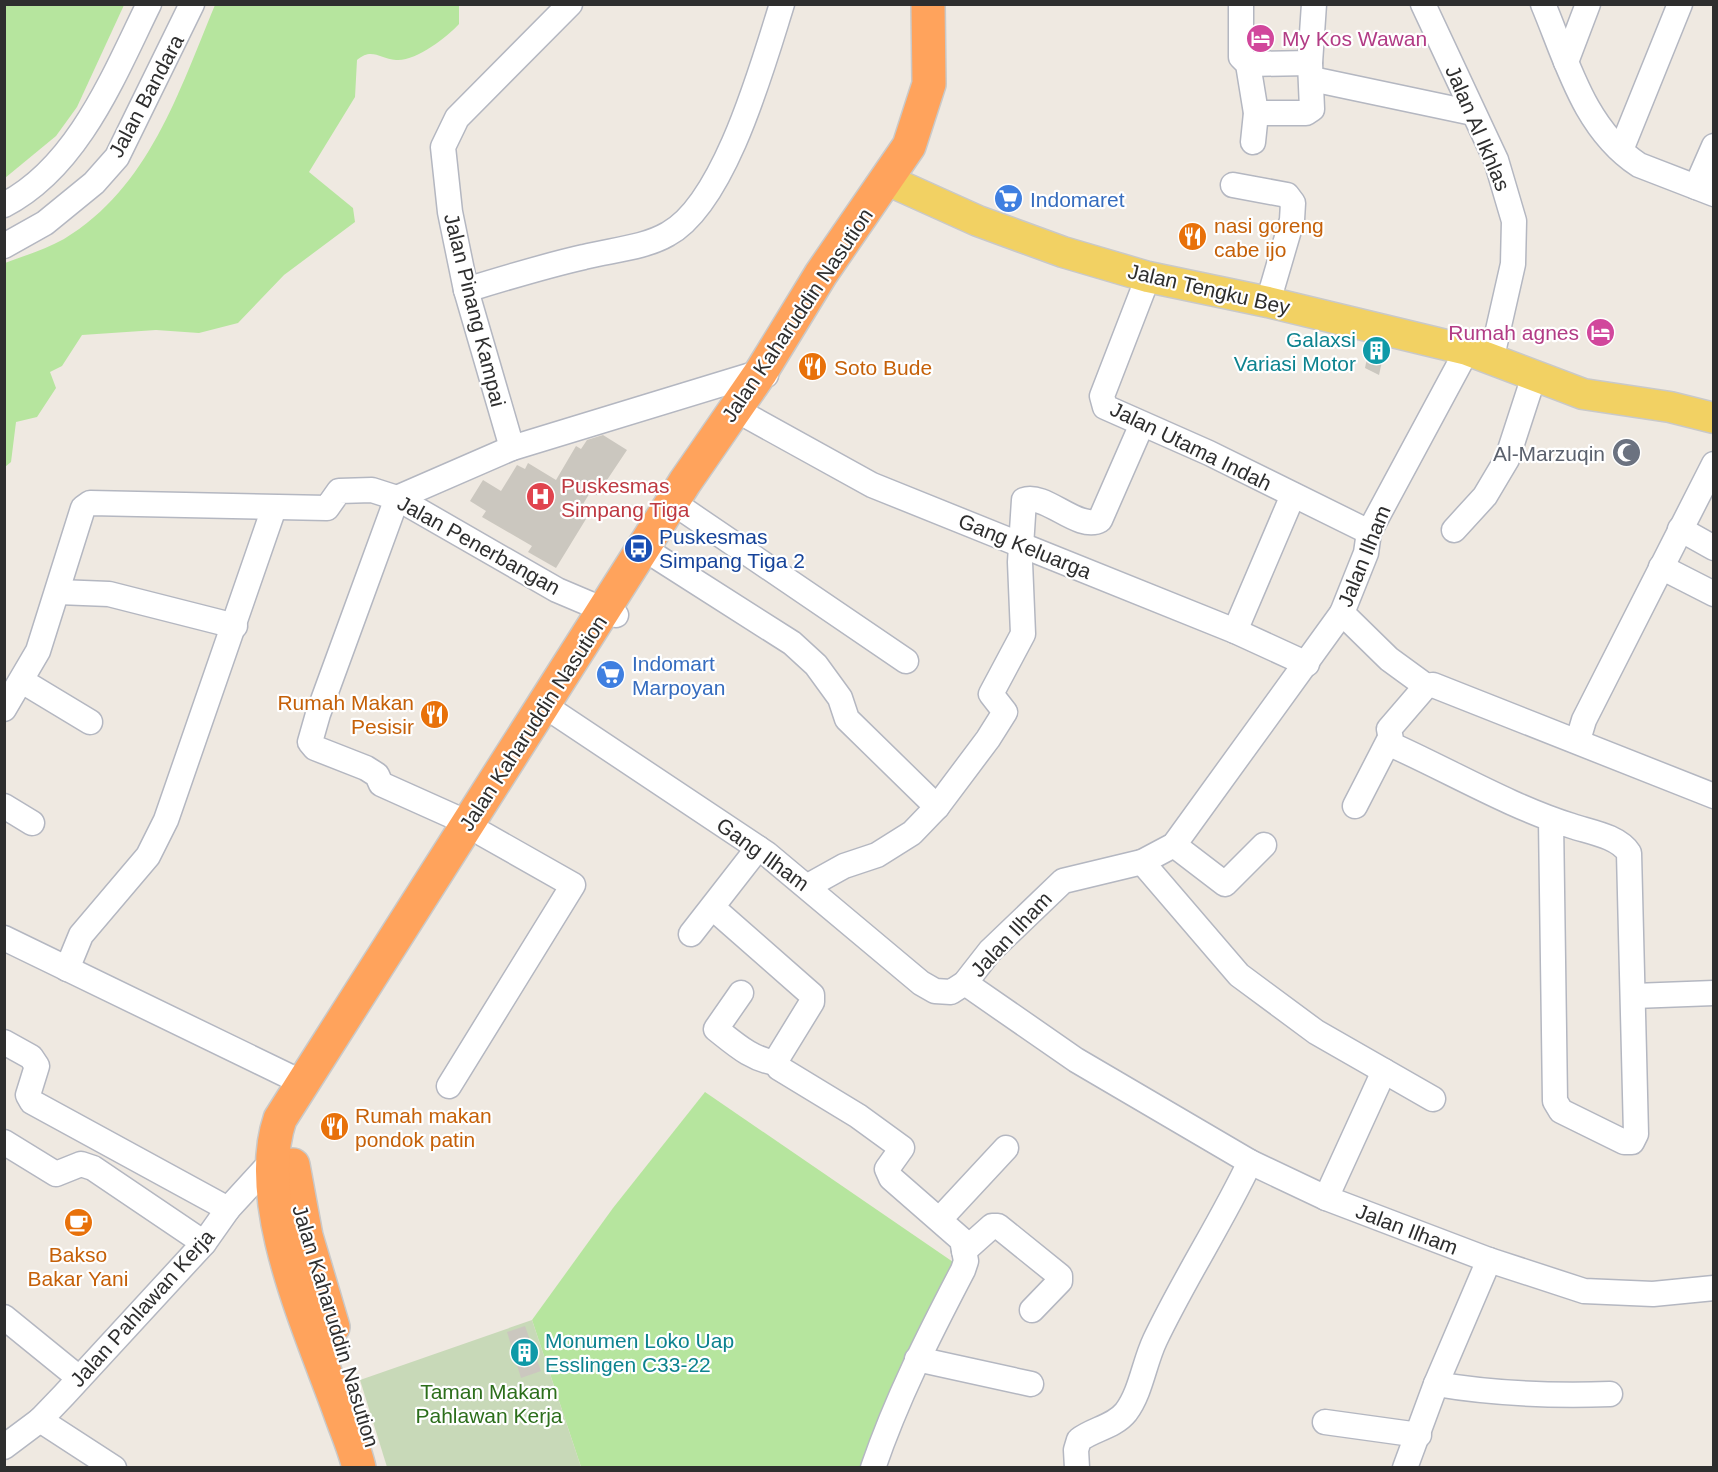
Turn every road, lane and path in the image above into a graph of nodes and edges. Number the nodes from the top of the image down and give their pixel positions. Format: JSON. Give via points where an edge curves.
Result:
{"nodes":[{"id":1,"x":149,"y":4,"type":"edge"},
{"id":2,"x":192,"y":4,"type":"edge"},
{"id":3,"x":570,"y":4,"type":"edge"},
{"id":4,"x":782,"y":4,"type":"edge"},
{"id":5,"x":928,"y":4,"type":"edge"},
{"id":6,"x":945,"y":4,"type":"edge"},
{"id":7,"x":1241,"y":4,"type":"edge"},
{"id":8,"x":1314,"y":4,"type":"edge"},
{"id":9,"x":1423,"y":4,"type":"edge"},
{"id":10,"x":1543,"y":4,"type":"edge"},
{"id":11,"x":1588,"y":4,"type":"edge"},
{"id":12,"x":1680,"y":4,"type":"edge"},
{"id":13,"x":1566,"y":62,"type":"junction"},
{"id":14,"x":1248,"y":64,"type":"junction"},
{"id":15,"x":1311,"y":71,"type":"junction"},
{"id":16,"x":1256,"y":113,"type":"junction"},
{"id":17,"x":1473,"y":113,"type":"junction"},
{"id":18,"x":1253,"y":142,"type":"dead end"},
{"id":19,"x":1713,"y":146,"type":"edge"},
{"id":20,"x":1622,"y":150,"type":"junction"},
{"id":21,"x":895,"y":185,"type":"junction"},
{"id":22,"x":1233,"y":185,"type":"dead end"},
{"id":23,"x":1705,"y":190,"type":"edge"},
{"id":24,"x":4,"y":205,"type":"edge"},
{"id":25,"x":4,"y":246,"type":"edge"},
{"id":26,"x":1148,"y":277,"type":"junction"},
{"id":27,"x":466,"y":290,"type":"junction"},
{"id":28,"x":1268,"y":302,"type":"junction"},
{"id":29,"x":1479,"y":355,"type":"junction"},
{"id":30,"x":767,"y":375,"type":"junction"},
{"id":31,"x":1534,"y":376,"type":"junction"},
{"id":32,"x":749,"y":417,"type":"junction"},
{"id":33,"x":1713,"y":418,"type":"edge"},
{"id":34,"x":1142,"y":424,"type":"junction"},
{"id":35,"x":512,"y":448,"type":"junction"},
{"id":36,"x":1713,"y":464,"type":"edge"},
{"id":37,"x":1293,"y":495,"type":"junction"},
{"id":38,"x":397,"y":498,"type":"junction"},
{"id":39,"x":274,"y":508,"type":"junction"},
{"id":40,"x":687,"y":512,"type":"junction"},
{"id":41,"x":1680,"y":529,"type":"junction"},
{"id":42,"x":1454,"y":530,"type":"dead end"},
{"id":43,"x":1369,"y":532,"type":"junction"},
{"id":44,"x":1020,"y":543,"type":"junction"},
{"id":45,"x":1713,"y":548,"type":"edge"},
{"id":46,"x":657,"y":557,"type":"junction"},
{"id":47,"x":1661,"y":567,"type":"junction"},
{"id":48,"x":58,"y":592,"type":"junction"},
{"id":49,"x":1713,"y":594,"type":"edge"},
{"id":50,"x":611,"y":613,"type":"junction"},
{"id":51,"x":1342,"y":613,"type":"junction"},
{"id":52,"x":235,"y":626,"type":"junction"},
{"id":53,"x":1236,"y":631,"type":"junction"},
{"id":54,"x":906,"y":661,"type":"dead end"},
{"id":55,"x":1307,"y":664,"type":"junction"},
{"id":56,"x":22,"y":681,"type":"junction"},
{"id":57,"x":1426,"y":686,"type":"junction"},
{"id":58,"x":4,"y":709,"type":"edge"},
{"id":59,"x":554,"y":712,"type":"junction"},
{"id":60,"x":90,"y":722,"type":"dead end"},
{"id":61,"x":1389,"y":740,"type":"junction"},
{"id":62,"x":1578,"y":740,"type":"junction"},
{"id":63,"x":1711,"y":786,"type":"edge"},
{"id":64,"x":4,"y":806,"type":"edge"},
{"id":65,"x":1355,"y":806,"type":"dead end"},
{"id":66,"x":937,"y":807,"type":"junction"},
{"id":67,"x":1551,"y":820,"type":"junction"},
{"id":68,"x":32,"y":823,"type":"dead end"},
{"id":69,"x":476,"y":828,"type":"junction"},
{"id":70,"x":1174,"y":845,"type":"junction"},
{"id":71,"x":1264,"y":845,"type":"dead end"},
{"id":72,"x":758,"y":848,"type":"junction"},
{"id":73,"x":1142,"y":861,"type":"junction"},
{"id":74,"x":808,"y":886,"type":"junction"},
{"id":75,"x":713,"y":908,"type":"junction"},
{"id":76,"x":691,"y":934,"type":"dead end"},
{"id":77,"x":4,"y":938,"type":"edge"},
{"id":78,"x":67,"y":969,"type":"junction"},
{"id":79,"x":965,"y":983,"type":"junction"},
{"id":80,"x":741,"y":993,"type":"dead end"},
{"id":81,"x":1713,"y":993,"type":"edge"},
{"id":82,"x":1634,"y":996,"type":"junction"},
{"id":83,"x":4,"y":1042,"type":"edge"},
{"id":84,"x":777,"y":1063,"type":"junction"},
{"id":85,"x":1384,"y":1071,"type":"junction"},
{"id":86,"x":303,"y":1083,"type":"junction"},
{"id":87,"x":448,"y":1086,"type":"dead end"},
{"id":88,"x":1433,"y":1099,"type":"dead end"},
{"id":89,"x":4,"y":1142,"type":"edge"},
{"id":90,"x":1006,"y":1148,"type":"dead end"},
{"id":91,"x":283,"y":1160,"type":"junction"},
{"id":92,"x":1250,"y":1162,"type":"junction"},
{"id":93,"x":1326,"y":1198,"type":"junction"},
{"id":94,"x":228,"y":1209,"type":"junction"},
{"id":95,"x":940,"y":1219,"type":"junction"},
{"id":96,"x":204,"y":1242,"type":"junction"},
{"id":97,"x":964,"y":1251,"type":"junction"},
{"id":98,"x":1489,"y":1260,"type":"junction"},
{"id":99,"x":1713,"y":1288,"type":"edge"},
{"id":100,"x":1032,"y":1310,"type":"dead end"},
{"id":101,"x":4,"y":1317,"type":"edge"},
{"id":102,"x":917,"y":1359,"type":"junction"},
{"id":103,"x":79,"y":1378,"type":"junction"},
{"id":104,"x":1031,"y":1384,"type":"dead end"},
{"id":105,"x":1436,"y":1384,"type":"junction"},
{"id":106,"x":1610,"y":1394,"type":"dead end"},
{"id":107,"x":40,"y":1420,"type":"junction"},
{"id":108,"x":1325,"y":1422,"type":"dead end"},
{"id":109,"x":1419,"y":1435,"type":"junction"},
{"id":110,"x":4,"y":1447,"type":"edge"},
{"id":111,"x":114,"y":1467,"type":"edge"},
{"id":112,"x":359,"y":1467,"type":"edge"},
{"id":113,"x":379,"y":1467,"type":"edge"},
{"id":114,"x":873,"y":1467,"type":"edge"},
{"id":115,"x":1077,"y":1467,"type":"edge"},
{"id":116,"x":1405,"y":1467,"type":"edge"}],
"edges":[{"from":1,"to":24,"type":"street","name":"Jalan Bandara","via":[[102,100],[71,148],[21,196]]},
{"from":2,"to":25,"type":"street","name":"Jalan Bandara","via":[[117,157],[94,183],[45,223]]},
{"from":3,"to":27,"type":"street","name":"Jalan Pinang Kampai","via":[[448,131],[443,147],[445,172]]},
{"from":4,"to":27,"type":"street","via":[[740,129],[704,196],[678,227],[655,240]]},
{"from":5,"to":21,"type":"highway","name":"Jalan Kaharuddin Nasution","via":[[928,84]]},
{"from":6,"to":21,"type":"highway","name":"Jalan Kaharuddin Nasution","via":[[946,56],[941,103],[922,162]]},
{"from":7,"to":14,"type":"street","via":[[1241,57]]},
{"from":8,"to":15,"type":"street"},
{"from":9,"to":17,"type":"street","name":"Jalan Al Ikhlas"},
{"from":10,"to":13,"type":"street"},
{"from":11,"to":13,"type":"street"},
{"from":12,"to":20,"type":"street"},
{"from":13,"to":20,"type":"street","via":[[1588,111]]},
{"from":14,"to":15,"type":"street"},
{"from":14,"to":16,"type":"street"},
{"from":15,"to":16,"type":"street","via":[[1313,107],[1306,112]]},
{"from":15,"to":17,"type":"street"},
{"from":16,"to":18,"type":"street"},
{"from":17,"to":29,"type":"street","name":"Jalan Al Ikhlas","via":[[1503,178],[1516,237],[1513,264]]},
{"from":19,"to":23,"type":"street"},
{"from":20,"to":23,"type":"street","via":[[1639,165]]},
{"from":21,"to":26,"type":"main road","name":"Jalan Tengku Bey","via":[[1063,252]]},
{"from":21,"to":30,"type":"highway","name":"Jalan Kaharuddin Nasution"},
{"from":22,"to":28,"type":"street","via":[[1287,195],[1293,203],[1292,220]]},
{"from":26,"to":28,"type":"main road","name":"Jalan Tengku Bey"},
{"from":26,"to":34,"type":"street","name":"Jalan Utama Indah","via":[[1102,396],[1105,406]]},
{"from":27,"to":35,"type":"street","name":"Jalan Pinang Kampai"},
{"from":28,"to":29,"type":"main road","name":"Jalan Tengku Bey"},
{"from":29,"to":31,"type":"main road","name":"Jalan Tengku Bey"},
{"from":29,"to":43,"type":"street","name":"Jalan Ilham"},
{"from":30,"to":32,"type":"highway","name":"Jalan Kaharuddin Nasution"},
{"from":30,"to":35,"type":"street"},
{"from":30,"to":50,"type":"highway","name":"Jalan Kaharuddin Nasution","via":[[685,482]]},
{"from":31,"to":33,"type":"main road","name":"Jalan Tengku Bey","via":[[1583,393],[1670,406]]},
{"from":31,"to":42,"type":"street","via":[[1507,459],[1485,496]]},
{"from":32,"to":40,"type":"highway","name":"Jalan Kaharuddin Nasution"},
{"from":32,"to":44,"type":"street","name":"Gang Keluarga","via":[[872,485]]},
{"from":34,"to":37,"type":"street","name":"Jalan Utama Indah"},
{"from":34,"to":44,"type":"street","via":[[1100,520],[1084,521],[1025,498]]},
{"from":35,"to":38,"type":"street"},
{"from":36,"to":41,"type":"street"},
{"from":37,"to":43,"type":"street","name":"Jalan Utama Indah"},
{"from":37,"to":53,"type":"street"},
{"from":38,"to":39,"type":"street","name":"Jalan Penerbangan","via":[[372,490],[339,491],[327,508]]},
{"from":38,"to":50,"type":"street","name":"Jalan Penerbangan","via":[[557,590]]},
{"from":38,"to":69,"type":"street","via":[[310,742],[366,768],[377,775],[381,784]]},
{"from":39,"to":48,"type":"street","via":[[86,504]]},
{"from":39,"to":52,"type":"street"},
{"from":40,"to":46,"type":"highway","name":"Jalan Kaharuddin Nasution"},
{"from":40,"to":54,"type":"street"},
{"from":41,"to":45,"type":"street"},
{"from":41,"to":47,"type":"street"},
{"from":43,"to":51,"type":"street","name":"Jalan Ilham","via":[[1366,553]]},
{"from":44,"to":53,"type":"street","name":"Gang Keluarga"},
{"from":44,"to":66,"type":"street","via":[[1023,634],[991,694],[1005,712]]},
{"from":46,"to":50,"type":"highway","name":"Jalan Kaharuddin Nasution"},
{"from":46,"to":66,"type":"street","via":[[792,643],[822,673],[840,698],[847,719]]},
{"from":47,"to":49,"type":"street"},
{"from":47,"to":62,"type":"street","via":[[1584,720]]},
{"from":48,"to":52,"type":"street","via":[[110,594]]},
{"from":48,"to":56,"type":"street","via":[[38,651]]},
{"from":50,"to":59,"type":"highway","name":"Jalan Kaharuddin Nasution"},
{"from":50,"to":69,"type":"highway","name":"Jalan Kaharuddin Nasution"},
{"from":51,"to":55,"type":"street","name":"Jalan Ilham"},
{"from":51,"to":57,"type":"street","via":[[1389,658]]},
{"from":52,"to":78,"type":"street","via":[[166,820],[148,856],[81,935]]},
{"from":53,"to":55,"type":"street","name":"Gang Keluarga"},
{"from":55,"to":70,"type":"street","name":"Jalan Ilham"},
{"from":56,"to":58,"type":"street"},
{"from":56,"to":60,"type":"street"},
{"from":57,"to":61,"type":"street","via":[[1389,729]]},
{"from":57,"to":62,"type":"street","via":[[1446,689]]},
{"from":59,"to":69,"type":"highway","name":"Jalan Kaharuddin Nasution","via":[[506,799]]},
{"from":59,"to":72,"type":"street","name":"Gang Ilham"},
{"from":61,"to":65,"type":"street"},
{"from":61,"to":67,"type":"street","via":[[1392,745]]},
{"from":62,"to":63,"type":"street"},
{"from":64,"to":68,"type":"street"},
{"from":66,"to":74,"type":"street","via":[[912,833],[877,855],[844,866]]},
{"from":67,"to":82,"type":"street","via":[[1605,837],[1629,853]]},
{"from":67,"to":82,"type":"street","via":[[1555,1101],[1562,1111],[1624,1142],[1632,1142],[1636,1134]]},
{"from":69,"to":86,"type":"highway","name":"Jalan Kaharuddin Nasution"},
{"from":69,"to":87,"type":"street","via":[[573,885]]},
{"from":69,"to":91,"type":"highway","name":"Jalan Kaharuddin Nasution","via":[[391,982],[321,1088]]},
{"from":70,"to":71,"type":"street","via":[[1225,884]]},
{"from":70,"to":73,"type":"street","name":"Jalan Ilham"},
{"from":72,"to":74,"type":"street","name":"Gang Ilham"},
{"from":72,"to":75,"type":"street"},
{"from":73,"to":79,"type":"street","name":"Jalan Ilham","via":[[1063,881],[990,951]]},
{"from":73,"to":85,"type":"street","via":[[1239,975],[1316,1032]]},
{"from":74,"to":79,"type":"street","name":"Gang Ilham","via":[[921,983],[942,993]]},
{"from":75,"to":76,"type":"street"},
{"from":75,"to":84,"type":"street","via":[[812,995],[812,1002]]},
{"from":77,"to":78,"type":"street"},
{"from":78,"to":86,"type":"street"},
{"from":79,"to":92,"type":"street","name":"Jalan Ilham","via":[[1076,1060]]},
{"from":80,"to":84,"type":"street","via":[[716,1029],[747,1053]]},
{"from":81,"to":82,"type":"street"},
{"from":83,"to":94,"type":"street","via":[[31,1057],[38,1066],[28,1095],[32,1102]]},
{"from":84,"to":95,"type":"street","via":[[778,1068],[858,1116],[902,1148],[887,1169],[891,1178]]},
{"from":85,"to":88,"type":"street"},
{"from":85,"to":93,"type":"street"},
{"from":86,"to":91,"type":"highway","name":"Jalan Kaharuddin Nasution","via":[[280,1119],[274,1137]]},
{"from":89,"to":96,"type":"street","via":[[56,1174],[87,1165]]},
{"from":90,"to":95,"type":"street"},
{"from":91,"to":94,"type":"street","name":"Jalan Pahlawan Kerja"},
{"from":91,"to":112,"type":"highway","name":"Jalan Kaharuddin Nasution","via":[[282,1242]]},
{"from":91,"to":113,"type":"highway","name":"Jalan Kaharuddin Nasution","via":[[293,1175],[317,1276]]},
{"from":92,"to":93,"type":"street","name":"Jalan Ilham"},
{"from":92,"to":115,"type":"street","via":[[1154,1342],[1133,1400],[1118,1420],[1079,1440]]},
{"from":93,"to":98,"type":"street","name":"Jalan Ilham"},
{"from":94,"to":96,"type":"street","name":"Jalan Pahlawan Kerja"},
{"from":95,"to":97,"type":"street","via":[[962,1240]]},
{"from":96,"to":103,"type":"street","name":"Jalan Pahlawan Kerja"},
{"from":97,"to":100,"type":"street","via":[[992,1226],[998,1226],[1052,1269],[1060,1281]]},
{"from":97,"to":102,"type":"street","via":[[963,1270]]},
{"from":98,"to":99,"type":"street","name":"Jalan Ilham","via":[[1584,1291],[1653,1294]]},
{"from":98,"to":105,"type":"street"},
{"from":101,"to":103,"type":"street"},
{"from":102,"to":104,"type":"street"},
{"from":102,"to":114,"type":"street"},
{"from":103,"to":107,"type":"street","name":"Jalan Pahlawan Kerja"},
{"from":105,"to":106,"type":"street","via":[[1485,1393]]},
{"from":105,"to":109,"type":"street"},
{"from":107,"to":110,"type":"street","name":"Jalan Pahlawan Kerja"},
{"from":107,"to":111,"type":"street"},
{"from":108,"to":109,"type":"street"},
{"from":109,"to":116,"type":"street"}]}
